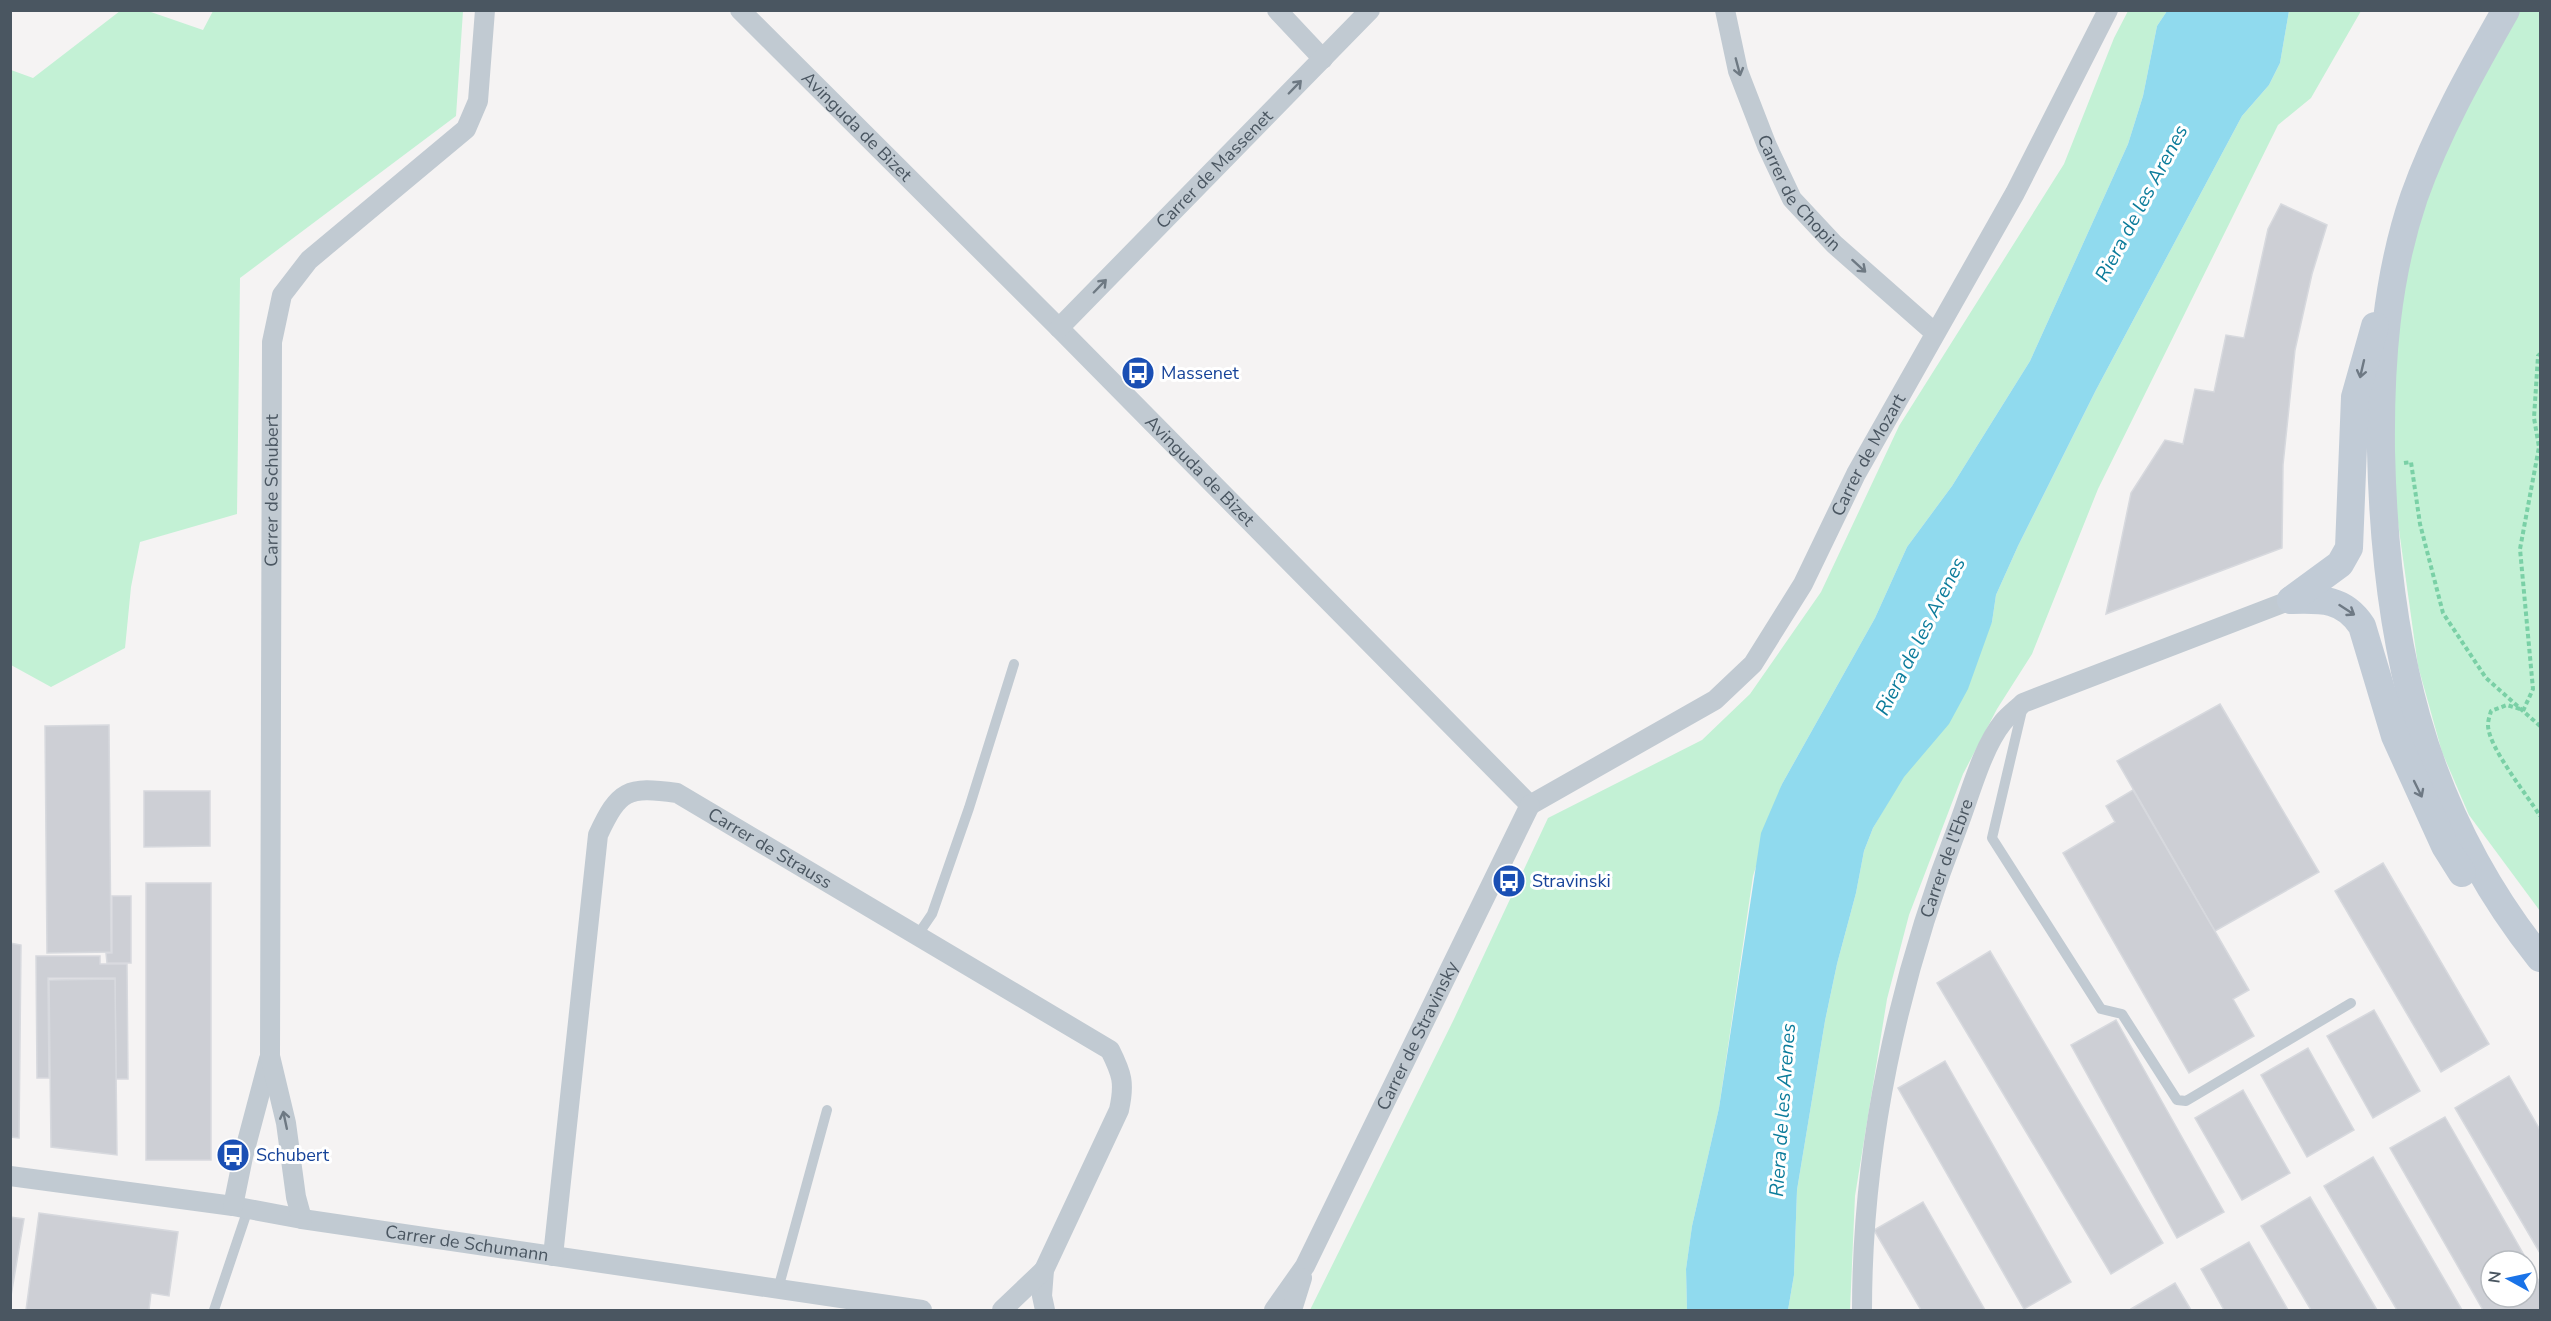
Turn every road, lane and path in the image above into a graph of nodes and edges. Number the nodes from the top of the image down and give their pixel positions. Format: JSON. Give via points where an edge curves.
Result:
{"nodes":[{"id":1,"x":485,"y":10,"type":"edge"},
{"id":2,"x":740,"y":10,"type":"edge"},
{"id":3,"x":1276,"y":10,"type":"edge"},
{"id":4,"x":1370,"y":10,"type":"edge"},
{"id":5,"x":1725,"y":10,"type":"edge"},
{"id":6,"x":2108,"y":10,"type":"edge"},
{"id":7,"x":2506,"y":10,"type":"edge"},
{"id":8,"x":1323,"y":59,"type":"junction"},
{"id":9,"x":2394,"y":274,"type":"junction"},
{"id":10,"x":1059,"y":328,"type":"junction"},
{"id":11,"x":1935,"y":333,"type":"junction"},
{"id":12,"x":2541,"y":354,"type":"edge"},
{"id":13,"x":2382,"y":464,"type":"junction"},
{"id":14,"x":2291,"y":600,"type":"junction"},
{"id":15,"x":1014,"y":664,"type":"dead end"},
{"id":16,"x":2023,"y":703,"type":"junction"},
{"id":17,"x":2523,"y":711,"type":"junction"},
{"id":18,"x":2541,"y":726,"type":"edge"},
{"id":19,"x":1530,"y":805,"type":"junction"},
{"id":20,"x":2541,"y":816,"type":"edge"},
{"id":21,"x":917,"y":936,"type":"junction"},
{"id":22,"x":2541,"y":960,"type":"edge"},
{"id":23,"x":2352,"y":1003,"type":"dead end"},
{"id":24,"x":270,"y":1056,"type":"junction"},
{"id":25,"x":827,"y":1110,"type":"dead end"},
{"id":26,"x":10,"y":1176,"type":"edge"},
{"id":27,"x":240,"y":1208,"type":"junction"},
{"id":28,"x":302,"y":1219,"type":"junction"},
{"id":29,"x":553,"y":1256,"type":"junction"},
{"id":30,"x":1305,"y":1266,"type":"junction"},
{"id":31,"x":1044,"y":1270,"type":"junction"},
{"id":32,"x":778,"y":1289,"type":"junction"},
{"id":33,"x":214,"y":1311,"type":"edge"},
{"id":34,"x":922,"y":1311,"type":"edge"},
{"id":35,"x":1002,"y":1311,"type":"edge"},
{"id":36,"x":1045,"y":1311,"type":"edge"},
{"id":37,"x":1274,"y":1311,"type":"edge"},
{"id":38,"x":1292,"y":1311,"type":"edge"},
{"id":39,"x":1862,"y":1311,"type":"edge"}],
"edges":[{"from":1,"to":24,"type":"street","name":"Carrer de Schubert","via":[[478,101],[466,129],[309,260],[282,295],[272,342]]},
{"from":2,"to":10,"type":"street","name":"Avinguda de Bizet"},
{"from":3,"to":8,"type":"street"},
{"from":4,"to":8,"type":"street","name":"Carrer de Massenet"},
{"from":5,"to":11,"type":"street","name":"Carrer de Chopin","one_way":true,"via":[[1738,71],[1792,199],[1834,244]]},
{"from":6,"to":11,"type":"street","name":"Carrer de Mozart","via":[[2015,193]]},
{"from":7,"to":9,"type":"main road","via":[[2426,167]]},
{"from":10,"to":8,"type":"street","name":"Carrer de Massenet","one_way":true},
{"from":9,"to":13,"type":"main road","via":[[2385,340]]},
{"from":9,"to":14,"type":"main road","one_way":true,"via":[[2364,357],[2355,397],[2349,548],[2340,564]]},
{"from":10,"to":19,"type":"street","name":"Avinguda de Bizet"},
{"from":11,"to":19,"type":"street","name":"Carrer de Mozart","via":[[1856,474],[1803,584],[1753,664],[1715,700]]},
{"from":12,"to":17,"type":"path","via":[[2534,418],[2539,447],[2520,549],[2533,689]]},
{"from":13,"to":17,"type":"path","via":[[2410,462],[2420,524],[2443,614],[2486,678]]},
{"from":13,"to":22,"type":"main road","via":[[2392,612],[2414,713],[2465,843]]},
{"from":14,"to":16,"type":"street","name":"Carrer de l'Ebre"},
{"from":14,"to":22,"type":"main road","one_way":true,"via":[[2330,602],[2354,613],[2362,626],[2395,736],[2445,846],[2492,917],[2510,938]]},
{"from":15,"to":21,"type":"lane","via":[[936,904]]},
{"from":16,"to":23,"type":"lane","via":[[1992,838],[2102,1009],[2122,1014],[2176,1100],[2186,1101]]},
{"from":16,"to":39,"type":"street","name":"Carrer de l'Ebre","via":[[2003,723],[1987,749],[1933,890],[1904,989],[1867,1183]]},
{"from":17,"to":18,"type":"path"},
{"from":17,"to":20,"type":"path","via":[[2507,705],[2491,711],[2488,725],[2501,756]]},
{"from":19,"to":30,"type":"street","name":"Carrer de Stravinsky"},
{"from":21,"to":29,"type":"street","name":"Carrer de Strauss","via":[[677,793],[628,792],[612,805],[598,835]]},
{"from":21,"to":31,"type":"street","name":"Carrer de Strauss","via":[[1110,1050],[1122,1073],[1119,1110]]},
{"from":24,"to":27,"type":"street","name":"Carrer de Schubert","via":[[243,1157]]},
{"from":28,"to":24,"type":"street","name":"Carrer de Schubert","one_way":true},
{"from":25,"to":32,"type":"lane"},
{"from":26,"to":27,"type":"street","name":"Carrer de Schumann"},
{"from":27,"to":28,"type":"street","name":"Carrer de Schumann"},
{"from":27,"to":33,"type":"lane"},
{"from":28,"to":29,"type":"street","name":"Carrer de Schumann"},
{"from":29,"to":32,"type":"street","name":"Carrer de Schumann"},
{"from":30,"to":37,"type":"street","name":"Carrer de Stravinsky"},
{"from":30,"to":38,"type":"street","name":"Carrer de Stravinsky"},
{"from":31,"to":35,"type":"street","name":"Carrer de Strauss"},
{"from":31,"to":36,"type":"street","name":"Carrer de Strauss"},
{"from":32,"to":34,"type":"street","name":"Carrer de Schumann"}]}
